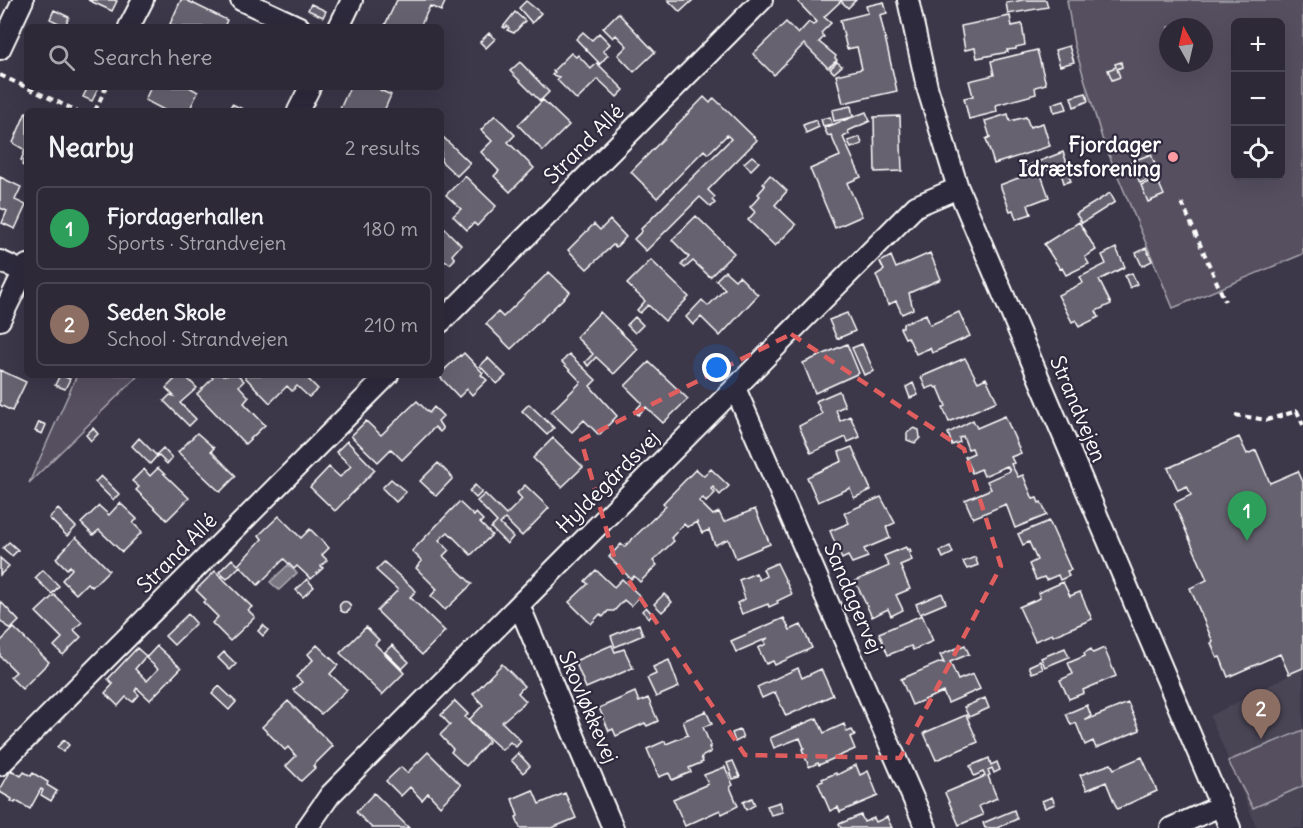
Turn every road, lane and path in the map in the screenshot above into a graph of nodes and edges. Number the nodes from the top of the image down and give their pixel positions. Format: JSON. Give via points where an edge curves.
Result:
{"nodes":[{"id":1,"x":23,"y":0,"type":"edge"},
{"id":2,"x":143,"y":0,"type":"edge"},
{"id":3,"x":241,"y":0,"type":"edge"},
{"id":4,"x":352,"y":0,"type":"edge"},
{"id":5,"x":762,"y":0,"type":"edge"},
{"id":6,"x":908,"y":0,"type":"edge"},
{"id":7,"x":131,"y":24,"type":"edge"},
{"id":8,"x":293,"y":24,"type":"edge"},
{"id":9,"x":340,"y":24,"type":"edge"},
{"id":10,"x":0,"y":49,"type":"edge"},
{"id":11,"x":0,"y":75,"type":"edge"},
{"id":12,"x":24,"y":86,"type":"edge"},
{"id":13,"x":32,"y":90,"type":"edge"},
{"id":14,"x":105,"y":90,"type":"edge"},
{"id":15,"x":308,"y":90,"type":"edge"},
{"id":16,"x":71,"y":108,"type":"edge"},
{"id":17,"x":96,"y":108,"type":"edge"},
{"id":18,"x":300,"y":108,"type":"edge"},
{"id":19,"x":957,"y":188,"type":"junction"},
{"id":20,"x":1182,"y":203,"type":"dead end"},
{"id":21,"x":0,"y":261,"type":"edge"},
{"id":22,"x":24,"y":268,"type":"edge"},
{"id":23,"x":24,"y":270,"type":"edge"},
{"id":24,"x":1225,"y":301,"type":"dead end"},
{"id":25,"x":444,"y":319,"type":"edge"},
{"id":26,"x":0,"y":320,"type":"edge"},
{"id":27,"x":385,"y":378,"type":"edge"},
{"id":28,"x":735,"y":388,"type":"junction"},
{"id":29,"x":1235,"y":415,"type":"dead end"},
{"id":30,"x":1303,"y":425,"type":"edge"},
{"id":31,"x":519,"y":605,"type":"junction"},
{"id":32,"x":0,"y":765,"type":"edge"},
{"id":33,"x":1220,"y":806,"type":"junction"},
{"id":34,"x":308,"y":828,"type":"edge"},
{"id":35,"x":614,"y":828,"type":"edge"},
{"id":36,"x":926,"y":828,"type":"edge"},
{"id":37,"x":1171,"y":828,"type":"edge"},
{"id":38,"x":1230,"y":828,"type":"edge"}],
"edges":[{"from":1,"to":10,"type":"street"},
{"from":2,"to":7,"type":"street"},
{"from":3,"to":8,"type":"street"},
{"from":4,"to":9,"type":"street"},
{"from":5,"to":25,"type":"street","name":"Strand Allé"},
{"from":6,"to":19,"type":"street","name":"Strandvejen","via":[[927,87]]},
{"from":11,"to":12,"type":"path"},
{"from":13,"to":16,"type":"path"},
{"from":14,"to":17,"type":"path"},
{"from":15,"to":18,"type":"street"},
{"from":19,"to":28,"type":"street","name":"Hyldegårdsvej","via":[[916,206]]},
{"from":19,"to":33,"type":"street","name":"Strandvejen"},
{"from":20,"to":24,"type":"path"},
{"from":21,"to":22,"type":"street"},
{"from":23,"to":26,"type":"street"},
{"from":27,"to":32,"type":"street","name":"Strand Allé"},
{"from":28,"to":31,"type":"street","name":"Hyldegårdsvej"},
{"from":28,"to":36,"type":"street","name":"Sandagervej"},
{"from":29,"to":30,"type":"path","via":[[1267,420],[1297,411]]},
{"from":31,"to":34,"type":"street","name":"Hyldegårdsvej","via":[[330,795]]},
{"from":31,"to":35,"type":"street","name":"Skovløkkevej"},
{"from":33,"to":37,"type":"street"},
{"from":33,"to":38,"type":"street","name":"Strandvejen"}]}
